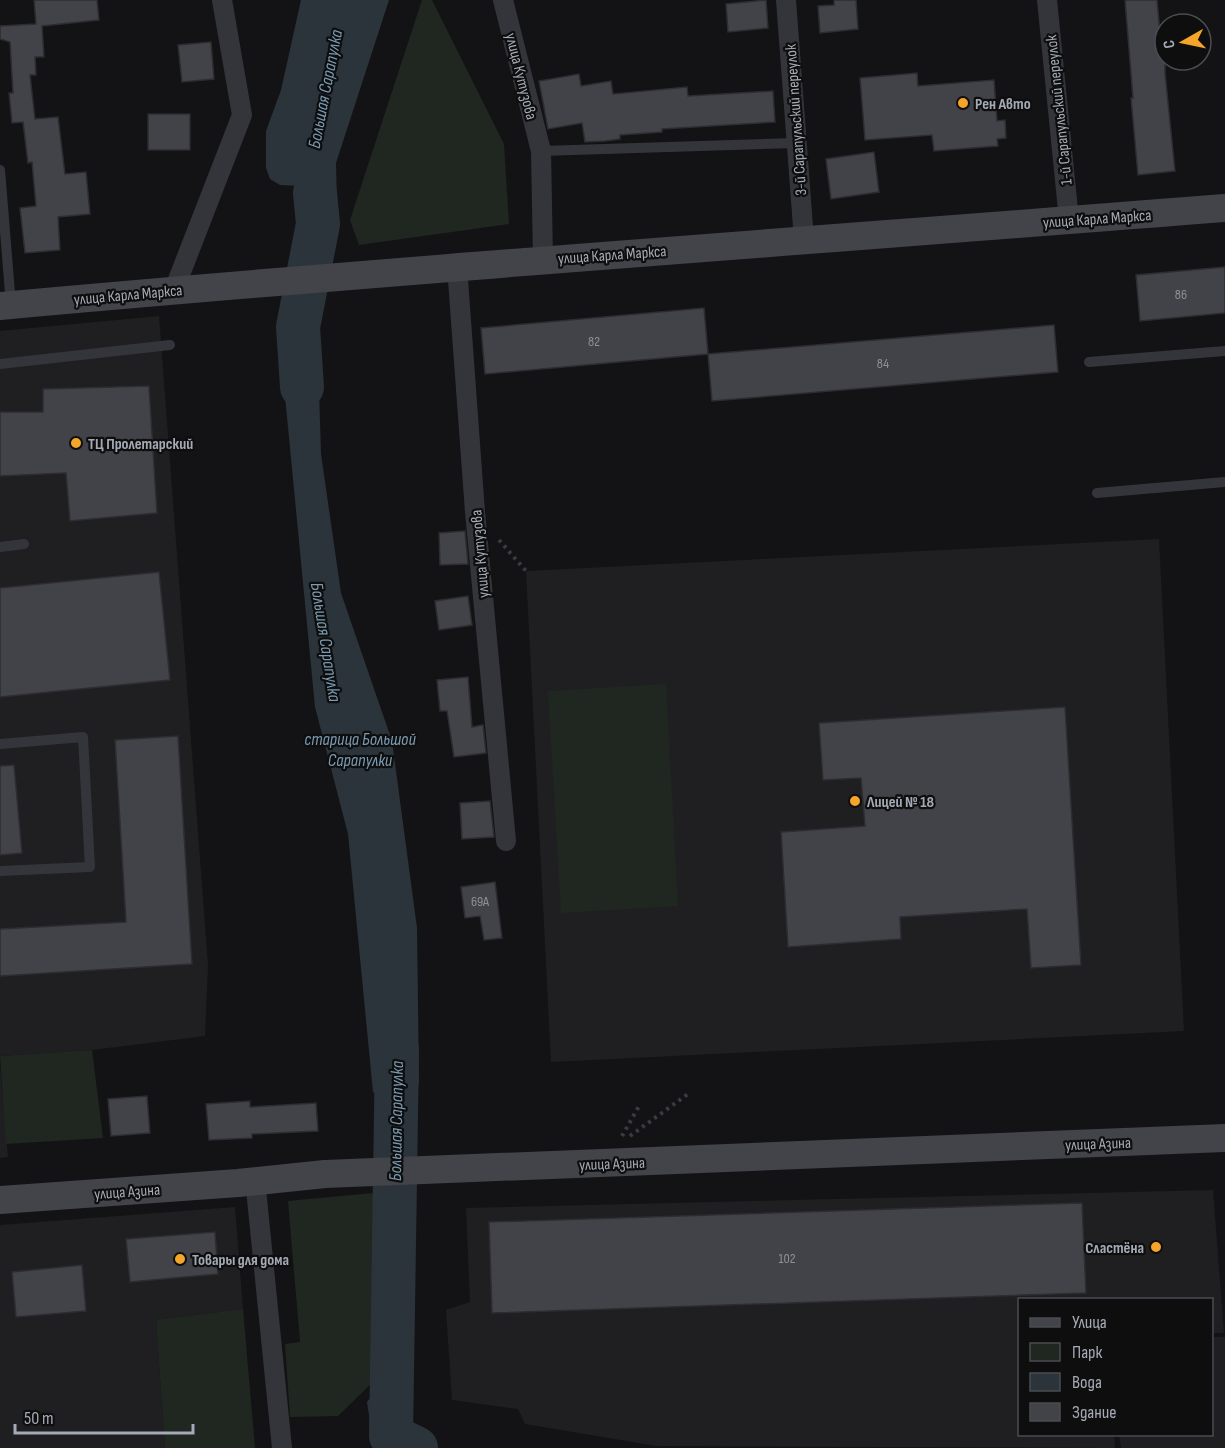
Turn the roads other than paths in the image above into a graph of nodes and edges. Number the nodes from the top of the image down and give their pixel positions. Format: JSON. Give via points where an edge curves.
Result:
{"nodes":[{"id":1,"x":222,"y":0,"type":"edge"},
{"id":2,"x":503,"y":0,"type":"edge"},
{"id":3,"x":786,"y":0,"type":"edge"},
{"id":4,"x":1047,"y":0,"type":"edge"},
{"id":5,"x":797,"y":143,"type":"junction"},
{"id":6,"x":541,"y":151,"type":"junction"},
{"id":7,"x":0,"y":170,"type":"edge"},
{"id":8,"x":1225,"y":208,"type":"edge"},
{"id":9,"x":1069,"y":220,"type":"junction"},
{"id":10,"x":804,"y":240,"type":"junction"},
{"id":11,"x":543,"y":259,"type":"junction"},
{"id":12,"x":457,"y":266,"type":"junction"},
{"id":13,"x":174,"y":290,"type":"junction"},
{"id":14,"x":6,"y":306,"type":"edge"},
{"id":15,"x":170,"y":345,"type":"dead end"},
{"id":16,"x":1225,"y":351,"type":"edge"},
{"id":17,"x":1089,"y":362,"type":"dead end"},
{"id":18,"x":0,"y":364,"type":"edge"},
{"id":19,"x":1225,"y":482,"type":"edge"},
{"id":20,"x":1097,"y":493,"type":"dead end"},
{"id":21,"x":24,"y":544,"type":"dead end"},
{"id":22,"x":0,"y":547,"type":"edge"},
{"id":23,"x":0,"y":744,"type":"edge"},
{"id":24,"x":506,"y":841,"type":"dead end"},
{"id":25,"x":0,"y":872,"type":"edge"},
{"id":26,"x":1225,"y":1138,"type":"edge"},
{"id":27,"x":255,"y":1179,"type":"junction"},
{"id":28,"x":0,"y":1200,"type":"edge"},
{"id":29,"x":282,"y":1448,"type":"edge"}],
"edges":[{"from":1,"to":13,"type":"street","via":[[242,115]]},
{"from":2,"to":6,"type":"street","name":"улица Кутузова"},
{"from":3,"to":5,"type":"street","name":"3-й Сарапульский переулок"},
{"from":4,"to":9,"type":"street","name":"1-й Сарапульский переулок"},
{"from":5,"to":6,"type":"lane"},
{"from":5,"to":10,"type":"street","name":"3-й Сарапульский переулок"},
{"from":6,"to":11,"type":"street","name":"улица Кутузова"},
{"from":7,"to":14,"type":"lane"},
{"from":8,"to":9,"type":"main road","name":"улица Карла Маркса"},
{"from":9,"to":10,"type":"main road","name":"улица Карла Маркса"},
{"from":10,"to":11,"type":"main road","name":"улица Карла Маркса"},
{"from":11,"to":12,"type":"main road","name":"улица Карла Маркса"},
{"from":12,"to":13,"type":"main road","name":"улица Карла Маркса"},
{"from":12,"to":24,"type":"street","name":"улица Кутузова"},
{"from":13,"to":14,"type":"main road","name":"улица Карла Маркса"},
{"from":15,"to":18,"type":"lane"},
{"from":16,"to":17,"type":"lane"},
{"from":19,"to":20,"type":"lane"},
{"from":21,"to":22,"type":"lane"},
{"from":23,"to":25,"type":"lane","via":[[83,737],[90,867]]},
{"from":26,"to":27,"type":"main road","name":"улица Азина"},
{"from":27,"to":28,"type":"main road","name":"улица Азина"},
{"from":27,"to":29,"type":"street"}]}
